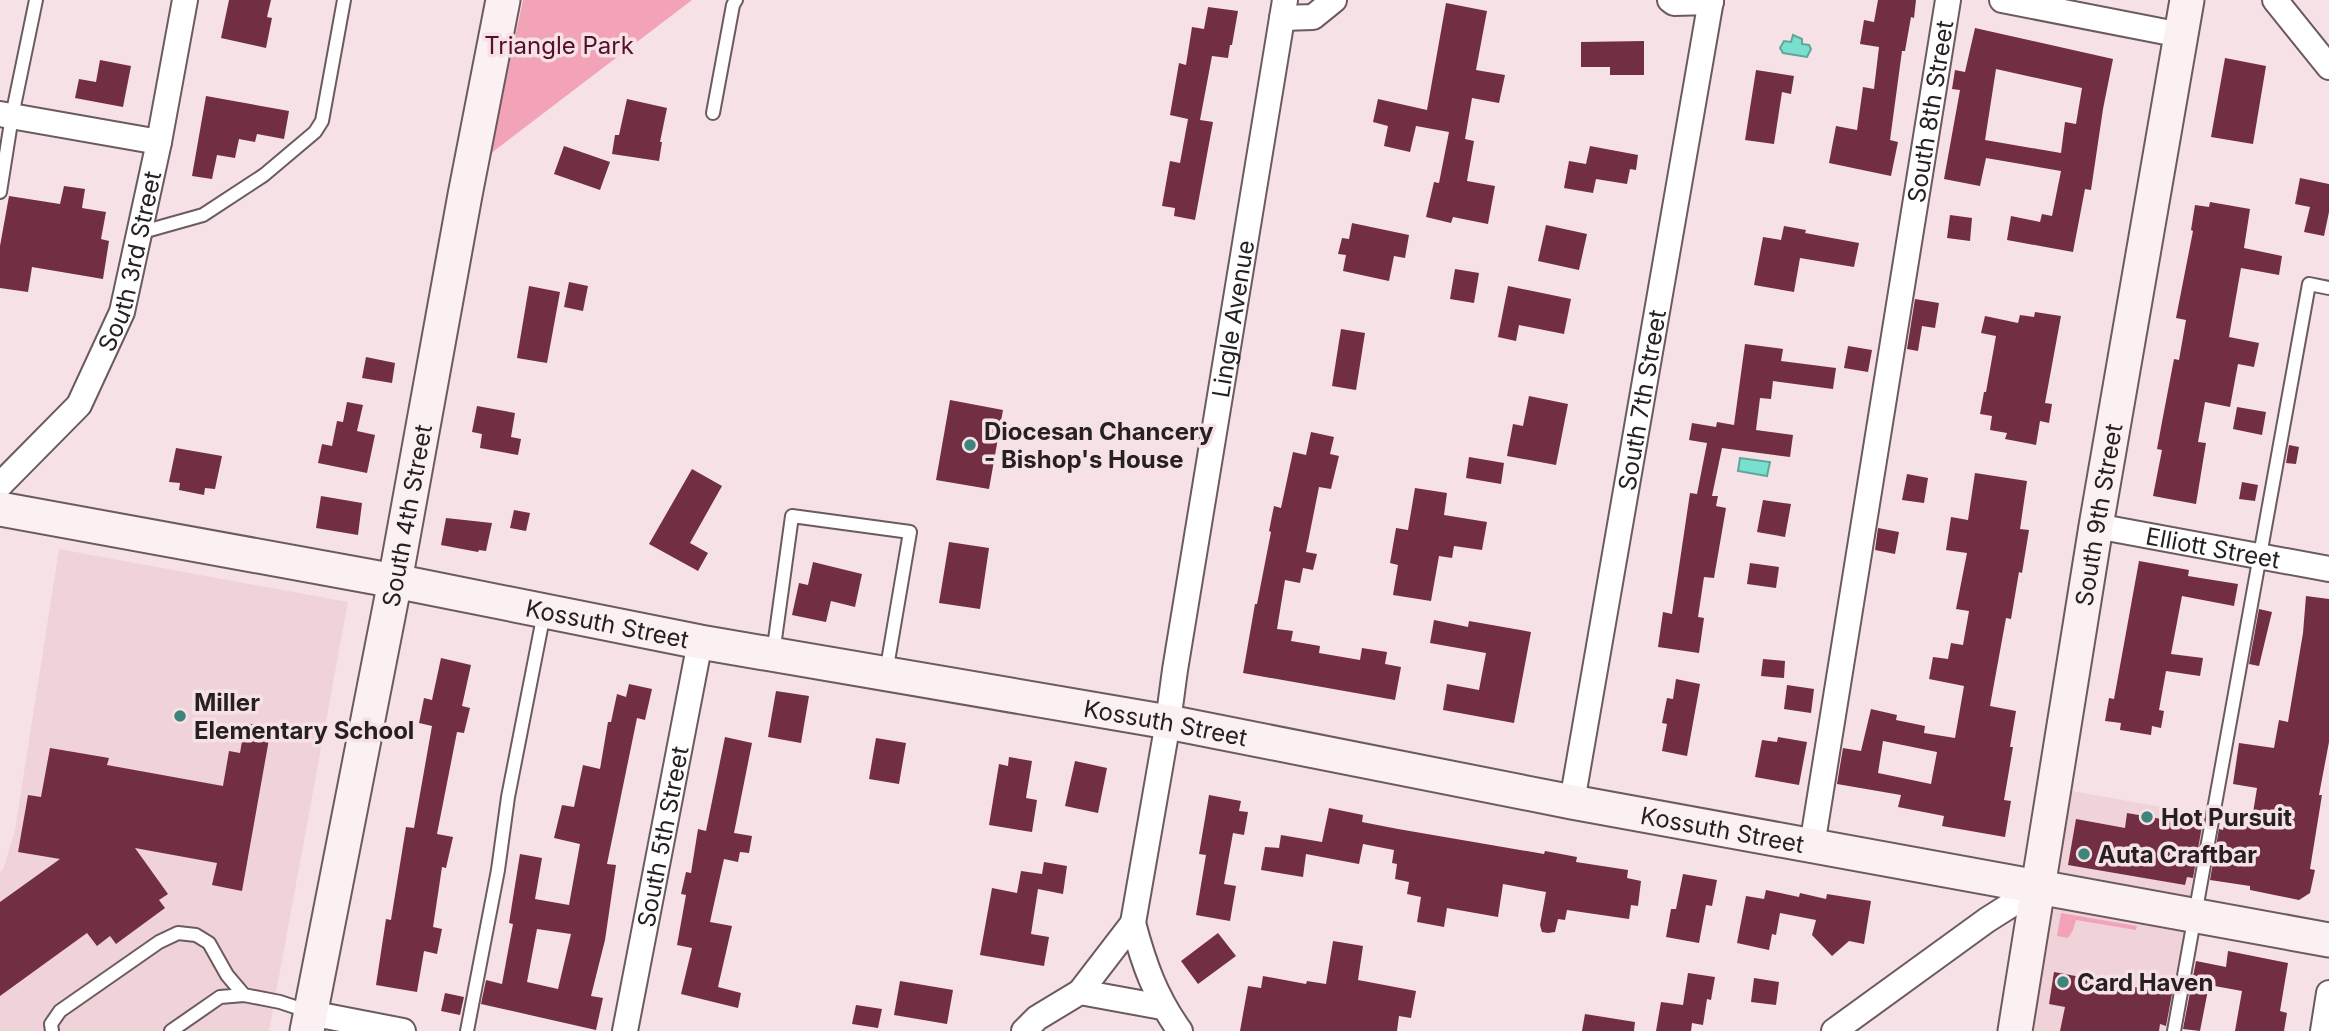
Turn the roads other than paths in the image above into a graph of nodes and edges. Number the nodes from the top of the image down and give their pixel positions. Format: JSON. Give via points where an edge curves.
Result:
{"nodes":[{"id":1,"x":36,"y":0,"type":"edge"},
{"id":2,"x":185,"y":0,"type":"edge"},
{"id":3,"x":344,"y":0,"type":"edge"},
{"id":4,"x":503,"y":0,"type":"edge"},
{"id":5,"x":736,"y":0,"type":"edge"},
{"id":6,"x":1334,"y":0,"type":"edge"},
{"id":7,"x":1670,"y":0,"type":"edge"},
{"id":8,"x":1948,"y":0,"type":"edge"},
{"id":9,"x":2002,"y":0,"type":"edge"},
{"id":10,"x":2187,"y":0,"type":"edge"},
{"id":11,"x":2275,"y":0,"type":"edge"},
{"id":12,"x":1711,"y":1,"type":"edge"},
{"id":13,"x":1284,"y":9,"type":"edge"},
{"id":14,"x":2181,"y":35,"type":"junction"},
{"id":15,"x":2329,"y":67,"type":"edge"},
{"id":16,"x":713,"y":113,"type":"dead end"},
{"id":17,"x":6,"y":115,"type":"edge"},
{"id":18,"x":159,"y":142,"type":"junction"},
{"id":19,"x":0,"y":192,"type":"edge"},
{"id":20,"x":139,"y":233,"type":"junction"},
{"id":21,"x":2329,"y":288,"type":"edge"},
{"id":22,"x":0,"y":485,"type":"edge"},
{"id":23,"x":0,"y":509,"type":"edge"},
{"id":24,"x":2096,"y":526,"type":"junction"},
{"id":25,"x":2259,"y":556,"type":"junction"},
{"id":26,"x":2329,"y":569,"type":"edge"},
{"id":27,"x":396,"y":580,"type":"junction"},
{"id":28,"x":544,"y":609,"type":"junction"},
{"id":29,"x":699,"y":642,"type":"junction"},
{"id":30,"x":773,"y":654,"type":"junction"},
{"id":31,"x":886,"y":674,"type":"junction"},
{"id":32,"x":1168,"y":722,"type":"junction"},
{"id":33,"x":1572,"y":802,"type":"junction"},
{"id":34,"x":1812,"y":846,"type":"junction"},
{"id":35,"x":2039,"y":887,"type":"junction"},
{"id":36,"x":2195,"y":916,"type":"junction"},
{"id":37,"x":1133,"y":923,"type":"junction"},
{"id":38,"x":2329,"y":940,"type":"edge"},
{"id":39,"x":1080,"y":992,"type":"junction"},
{"id":40,"x":2329,"y":993,"type":"edge"},
{"id":41,"x":244,"y":995,"type":"junction"},
{"id":42,"x":1162,"y":1007,"type":"junction"},
{"id":43,"x":309,"y":1022,"type":"edge"},
{"id":44,"x":52,"y":1031,"type":"edge"},
{"id":45,"x":171,"y":1031,"type":"edge"},
{"id":46,"x":403,"y":1031,"type":"edge"},
{"id":47,"x":467,"y":1031,"type":"edge"},
{"id":48,"x":625,"y":1031,"type":"edge"},
{"id":49,"x":1024,"y":1031,"type":"edge"},
{"id":50,"x":1180,"y":1031,"type":"edge"},
{"id":51,"x":1834,"y":1031,"type":"edge"},
{"id":52,"x":2015,"y":1031,"type":"edge"},
{"id":53,"x":2174,"y":1031,"type":"edge"},
{"id":54,"x":2323,"y":1031,"type":"edge"}],
"edges":[{"from":1,"to":17,"type":"lane"},
{"from":2,"to":18,"type":"street","name":"South 3rd Street"},
{"from":3,"to":20,"type":"lane","via":[[322,121],[316,132],[202,215]]},
{"from":4,"to":27,"type":"street","name":"South 4th Street"},
{"from":5,"to":16,"type":"lane"},
{"from":6,"to":13,"type":"street","via":[[1313,17]]},
{"from":7,"to":12,"type":"street"},
{"from":8,"to":34,"type":"street","name":"South 8th Street"},
{"from":9,"to":14,"type":"street"},
{"from":10,"to":14,"type":"street","name":"South 9th Street"},
{"from":11,"to":15,"type":"street"},
{"from":12,"to":33,"type":"street","name":"South 7th Street"},
{"from":13,"to":32,"type":"street","name":"Lingle Avenue"},
{"from":14,"to":24,"type":"street","name":"South 9th Street"},
{"from":17,"to":18,"type":"street"},
{"from":17,"to":19,"type":"lane"},
{"from":18,"to":20,"type":"street","name":"South 3rd Street"},
{"from":20,"to":22,"type":"street","name":"South 3rd Street","via":[[122,312],[79,405]]},
{"from":21,"to":25,"type":"lane","via":[[2309,284]]},
{"from":23,"to":27,"type":"street","name":"Kossuth Street"},
{"from":24,"to":25,"type":"street","name":"Elliott Street"},
{"from":24,"to":35,"type":"street","name":"South 9th Street"},
{"from":25,"to":26,"type":"street","name":"Elliott Street"},
{"from":25,"to":36,"type":"lane"},
{"from":27,"to":28,"type":"street","name":"Kossuth Street"},
{"from":27,"to":43,"type":"street","name":"South 4th Street"},
{"from":28,"to":29,"type":"street","name":"Kossuth Street"},
{"from":28,"to":47,"type":"lane"},
{"from":29,"to":30,"type":"street","name":"Kossuth Street"},
{"from":29,"to":48,"type":"street","name":"South 5th Street"},
{"from":30,"to":31,"type":"street","name":"Kossuth Street"},
{"from":30,"to":31,"type":"lane","via":[[792,516],[910,532]]},
{"from":31,"to":32,"type":"street","name":"Kossuth Street"},
{"from":32,"to":33,"type":"street","name":"Kossuth Street"},
{"from":32,"to":37,"type":"street","name":"Lingle Avenue"},
{"from":33,"to":34,"type":"street","name":"Kossuth Street"},
{"from":34,"to":35,"type":"street","name":"Kossuth Street"},
{"from":35,"to":36,"type":"street","name":"Kossuth Street"},
{"from":35,"to":51,"type":"street"},
{"from":35,"to":52,"type":"street","name":"South 9th Street"},
{"from":36,"to":38,"type":"street","name":"Kossuth Street"},
{"from":36,"to":53,"type":"lane"},
{"from":37,"to":39,"type":"street"},
{"from":37,"to":42,"type":"street"},
{"from":39,"to":42,"type":"street"},
{"from":39,"to":49,"type":"street"},
{"from":40,"to":54,"type":"street"},
{"from":41,"to":43,"type":"lane","via":[[280,1002]]},
{"from":41,"to":44,"type":"lane","via":[[209,943],[196,935],[178,933],[60,1011],[51,1024]]},
{"from":41,"to":45,"type":"lane","via":[[220,997]]},
{"from":42,"to":50,"type":"street"},
{"from":43,"to":46,"type":"street"}]}
